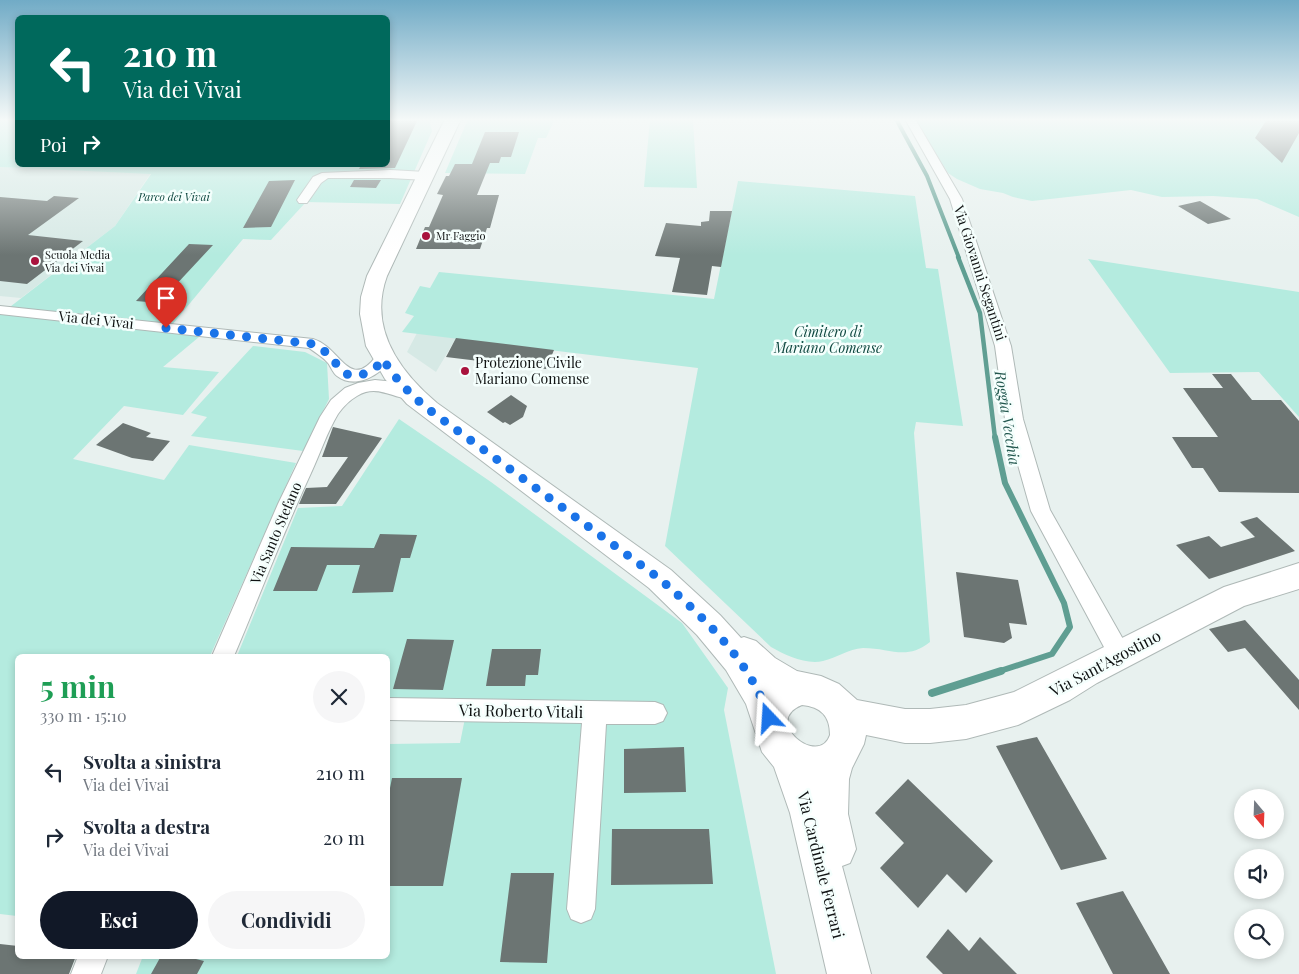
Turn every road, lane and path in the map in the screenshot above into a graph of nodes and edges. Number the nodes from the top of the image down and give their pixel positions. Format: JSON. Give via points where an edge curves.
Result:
{"nodes":[{"id":1,"x":430,"y":164,"type":"edge"},
{"id":2,"x":938,"y":164,"type":"edge"},
{"id":3,"x":426,"y":176,"type":"junction"},
{"id":4,"x":303,"y":200,"type":"dead end"},
{"id":5,"x":384,"y":265,"type":"junction"},
{"id":6,"x":0,"y":310,"type":"edge"},
{"id":7,"x":383,"y":359,"type":"junction"},
{"id":8,"x":334,"y":360,"type":"junction"},
{"id":9,"x":410,"y":394,"type":"junction"},
{"id":10,"x":332,"y":412,"type":"junction"},
{"id":11,"x":1299,"y":576,"type":"edge"},
{"id":12,"x":224,"y":654,"type":"edge"},
{"id":13,"x":1120,"y":655,"type":"junction"},
{"id":14,"x":802,"y":689,"type":"junction"},
{"id":15,"x":390,"y":709,"type":"edge"},
{"id":16,"x":842,"y":710,"type":"junction"},
{"id":17,"x":595,"y":712,"type":"junction"},
{"id":18,"x":655,"y":713,"type":"dead end"},
{"id":19,"x":769,"y":718,"type":"junction"},
{"id":20,"x":905,"y":726,"type":"junction"},
{"id":21,"x":843,"y":750,"type":"junction"},
{"id":22,"x":789,"y":756,"type":"junction"},
{"id":23,"x":581,"y":909,"type":"dead end"},
{"id":24,"x":92,"y":959,"type":"edge"},
{"id":25,"x":86,"y":974,"type":"edge"},
{"id":26,"x":848,"y":974,"type":"edge"},
{"id":27,"x":867,"y":974,"type":"edge"}],
"edges":[{"from":1,"to":3,"type":"main road"},
{"from":2,"to":13,"type":"street","name":"Via Giovanni Segantini","via":[[959,207],[1003,346],[1014,419],[1041,511]]},
{"from":3,"to":4,"type":"street","via":[[326,175],[317,180]]},
{"from":3,"to":5,"type":"main road"},
{"from":5,"to":7,"type":"main road","via":[[375,280],[371,303],[376,344]]},
{"from":5,"to":14,"type":"main road","via":[[380,319],[386,340],[393,355],[424,393],[653,562],[759,667]]},
{"from":6,"to":8,"type":"street","name":"Via dei Vivai","via":[[314,344]]},
{"from":7,"to":8,"type":"street","name":"Via dei Vivai","via":[[378,367],[368,372],[349,375]]},
{"from":7,"to":9,"type":"main road"},
{"from":8,"to":10,"type":"street","name":"Via Santo Stefano","via":[[336,382]]},
{"from":9,"to":10,"type":"street","name":"Via Santo Stefano","via":[[388,386],[369,386],[349,393]]},
{"from":9,"to":19,"type":"main road","via":[[660,579],[699,616],[748,672],[762,696]]},
{"from":10,"to":12,"type":"street","name":"Via Santo Stefano","via":[[300,477]]},
{"from":11,"to":13,"type":"main road","name":"Via Sant'Agostino","via":[[1235,596]]},
{"from":13,"to":20,"type":"main road","name":"Via Sant'Agostino","via":[[1018,708],[966,722]]},
{"from":14,"to":16,"type":"main road","via":[[825,694]]},
{"from":14,"to":19,"type":"main road","via":[[792,690],[776,700]]},
{"from":15,"to":17,"type":"street","name":"Via Roberto Vitali"},
{"from":16,"to":20,"type":"main road"},
{"from":16,"to":21,"type":"main road","via":[[849,733]]},
{"from":17,"to":18,"type":"street","name":"Via Roberto Vitali"},
{"from":17,"to":23,"type":"street"},
{"from":19,"to":22,"type":"main road","via":[[776,743]]},
{"from":20,"to":21,"type":"main road"},
{"from":21,"to":22,"type":"main road","via":[[824,764],[815,765]]},
{"from":21,"to":27,"type":"main road","name":"Via Cardinale Ferrari","via":[[832,768],[828,785],[829,820]]},
{"from":22,"to":26,"type":"main road","name":"Via Cardinale Ferrari","via":[[809,813]]},
{"from":24,"to":25,"type":"street"}]}
